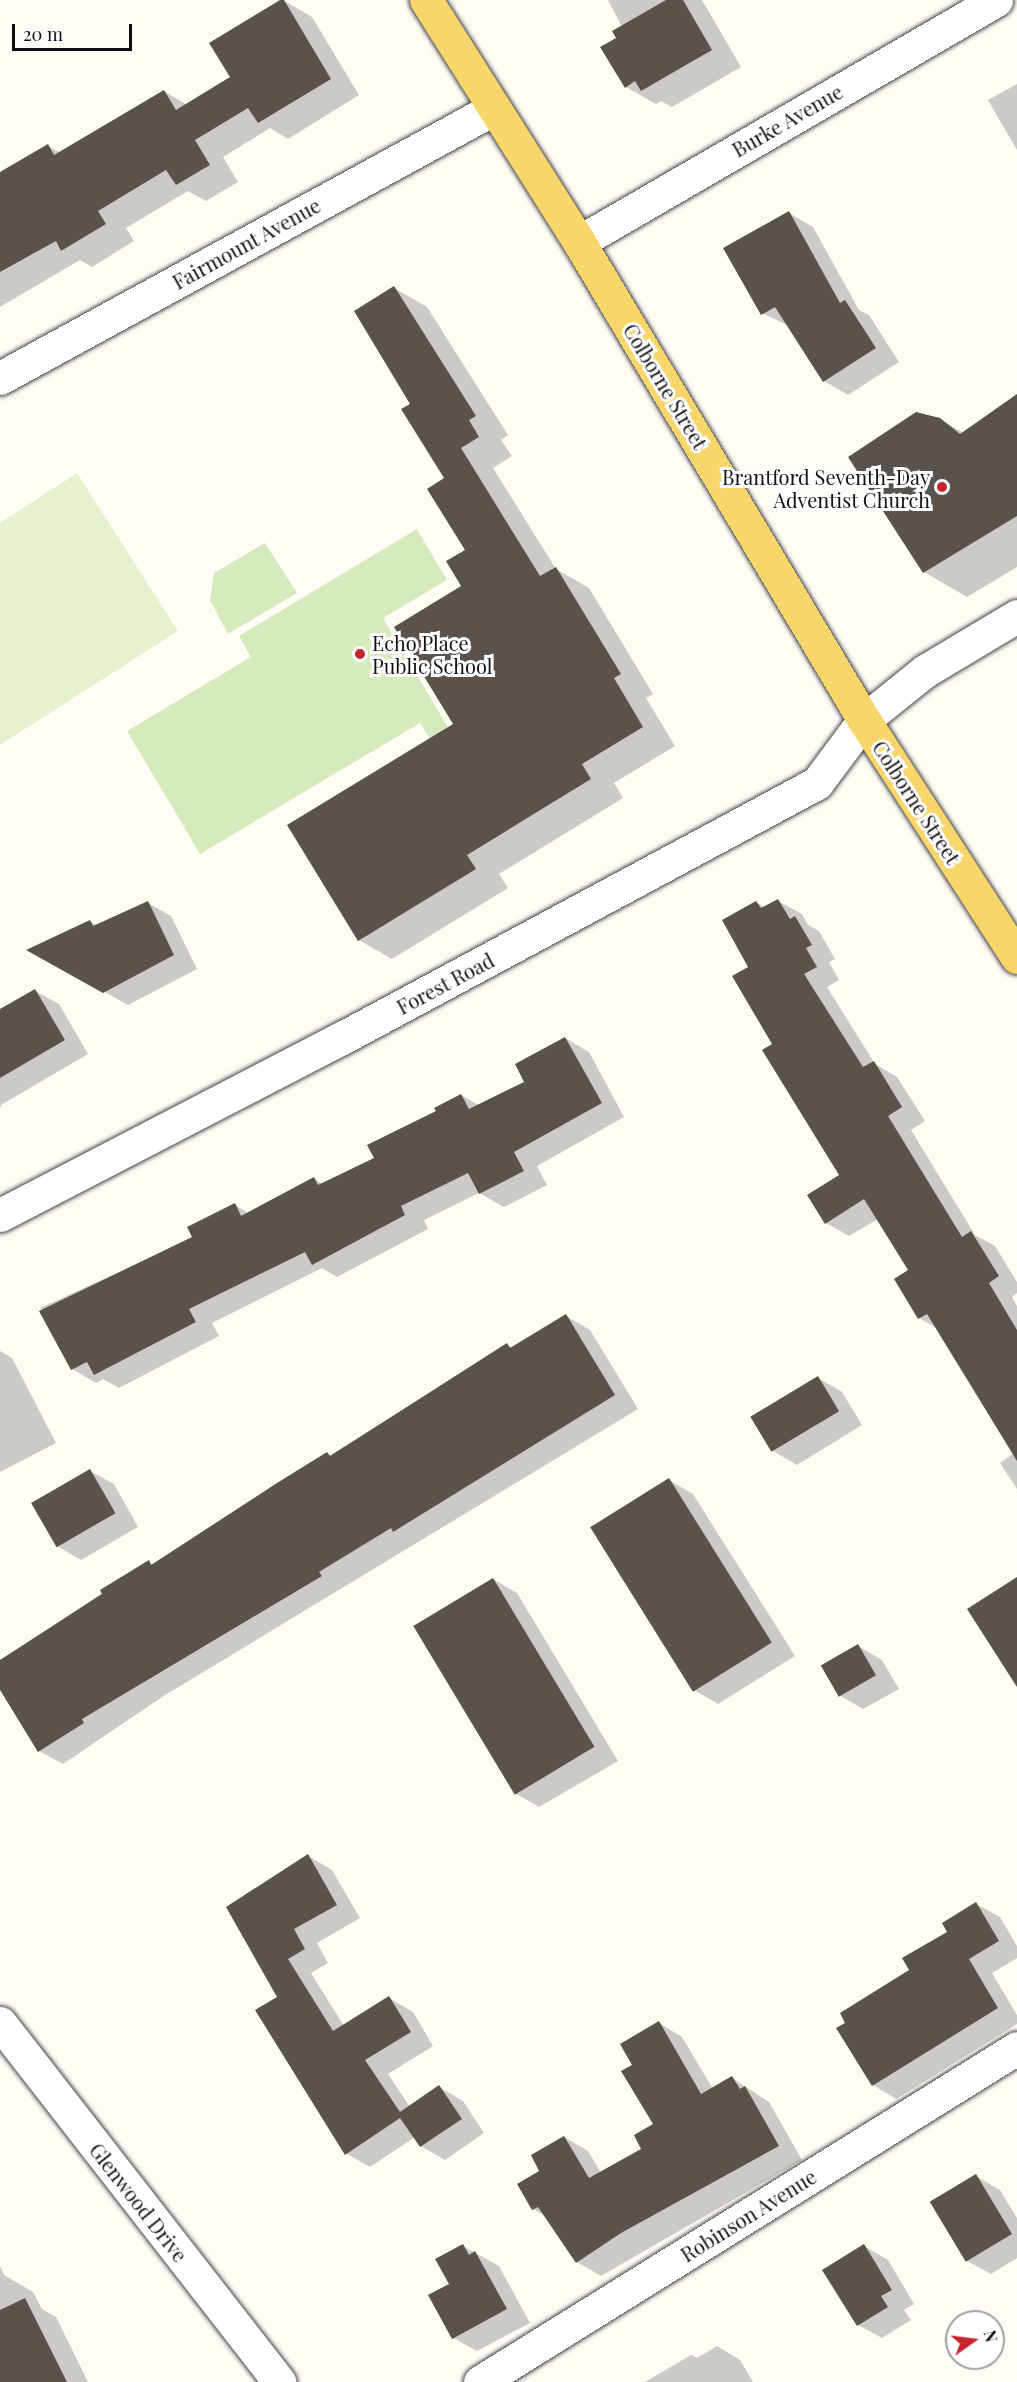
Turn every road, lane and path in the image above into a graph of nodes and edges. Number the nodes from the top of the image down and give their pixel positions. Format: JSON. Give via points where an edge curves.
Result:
{"nodes":[{"id":1,"x":426,"y":0,"type":"edge"},
{"id":2,"x":996,"y":0,"type":"edge"},
{"id":3,"x":493,"y":109,"type":"junction"},
{"id":4,"x":579,"y":242,"type":"junction"},
{"id":5,"x":0,"y":378,"type":"edge"},
{"id":6,"x":1017,"y":616,"type":"edge"},
{"id":7,"x":864,"y":720,"type":"junction"},
{"id":8,"x":1017,"y":957,"type":"edge"},
{"id":9,"x":0,"y":1215,"type":"edge"},
{"id":10,"x":0,"y":2023,"type":"edge"},
{"id":11,"x":1017,"y":2048,"type":"edge"},
{"id":12,"x":279,"y":2382,"type":"edge"},
{"id":13,"x":480,"y":2382,"type":"edge"}],
"edges":[{"from":1,"to":3,"type":"main road","name":"Colborne Street"},
{"from":2,"to":4,"type":"street","name":"Burke Avenue"},
{"from":3,"to":4,"type":"main road","name":"Colborne Street"},
{"from":3,"to":5,"type":"street","name":"Fairmount Avenue"},
{"from":4,"to":7,"type":"main road","name":"Colborne Street"},
{"from":6,"to":7,"type":"street","name":"Forest Road","via":[[925,671]]},
{"from":7,"to":8,"type":"main road","name":"Colborne Street"},
{"from":7,"to":9,"type":"street","name":"Forest Road","via":[[817,783],[342,1038]]},
{"from":10,"to":12,"type":"street","name":"Glenwood Drive"},
{"from":11,"to":13,"type":"street","name":"Robinson Avenue"}]}
